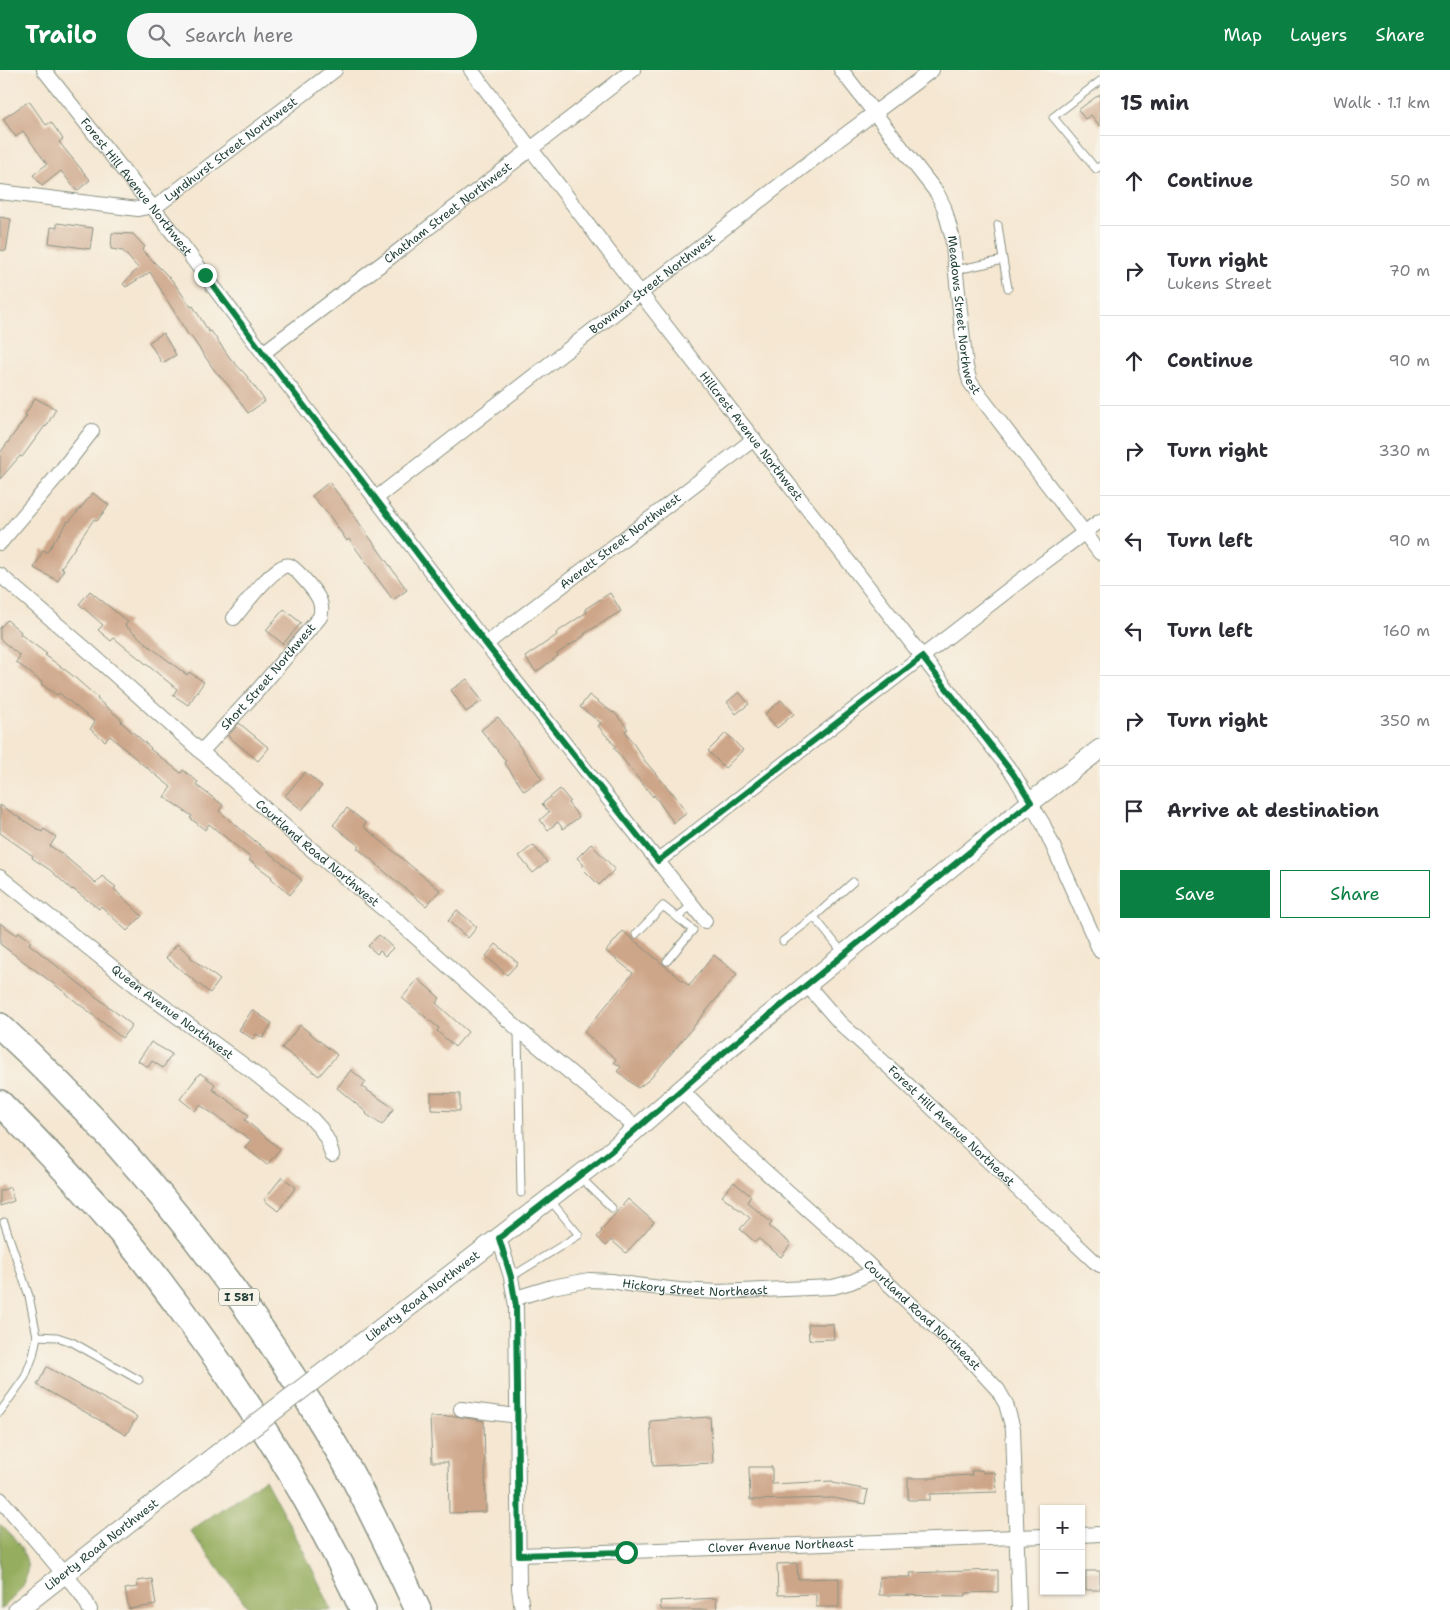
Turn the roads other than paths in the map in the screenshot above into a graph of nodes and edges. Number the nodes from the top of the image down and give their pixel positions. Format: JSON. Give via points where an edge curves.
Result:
{"nodes":[{"id":1,"x":44,"y":70,"type":"edge"},
{"id":2,"x":335,"y":70,"type":"edge"},
{"id":3,"x":471,"y":70,"type":"edge"},
{"id":4,"x":633,"y":70,"type":"edge"},
{"id":5,"x":841,"y":70,"type":"edge"},
{"id":6,"x":932,"y":70,"type":"edge"},
{"id":7,"x":1100,"y":81,"type":"edge"},
{"id":8,"x":875,"y":113,"type":"junction"},
{"id":9,"x":530,"y":149,"type":"junction"},
{"id":10,"x":1099,"y":170,"type":"edge"},
{"id":11,"x":0,"y":192,"type":"edge"},
{"id":12,"x":152,"y":207,"type":"junction"},
{"id":13,"x":998,"y":225,"type":"dead end"},
{"id":14,"x":1003,"y":260,"type":"junction"},
{"id":15,"x":956,"y":270,"type":"junction"},
{"id":16,"x":1008,"y":288,"type":"dead end"},
{"id":17,"x":641,"y":294,"type":"junction"},
{"id":18,"x":263,"y":353,"type":"junction"},
{"id":19,"x":92,"y":431,"type":"dead end"},
{"id":20,"x":754,"y":439,"type":"junction"},
{"id":21,"x":375,"y":499,"type":"junction"},
{"id":22,"x":1100,"y":521,"type":"edge"},
{"id":23,"x":1084,"y":533,"type":"junction"},
{"id":24,"x":0,"y":543,"type":"edge"},
{"id":25,"x":1100,"y":554,"type":"edge"},
{"id":26,"x":0,"y":575,"type":"edge"},
{"id":27,"x":234,"y":618,"type":"dead end"},
{"id":28,"x":486,"y":644,"type":"junction"},
{"id":29,"x":922,"y":657,"type":"junction"},
{"id":30,"x":1100,"y":749,"type":"edge"},
{"id":31,"x":201,"y":752,"type":"junction"},
{"id":32,"x":1031,"y":802,"type":"junction"},
{"id":33,"x":658,"y":861,"type":"junction"},
{"id":34,"x":0,"y":877,"type":"edge"},
{"id":35,"x":853,"y":882,"type":"dead end"},
{"id":36,"x":692,"y":904,"type":"junction"},
{"id":37,"x":814,"y":917,"type":"junction"},
{"id":38,"x":678,"y":918,"type":"junction"},
{"id":39,"x":705,"y":921,"type":"dead end"},
{"id":40,"x":636,"y":934,"type":"dead end"},
{"id":41,"x":782,"y":941,"type":"dead end"},
{"id":42,"x":1100,"y":951,"type":"edge"},
{"id":43,"x":844,"y":955,"type":"junction"},
{"id":44,"x":667,"y":960,"type":"dead end"},
{"id":45,"x":806,"y":985,"type":"junction"},
{"id":46,"x":0,"y":1026,"type":"edge"},
{"id":47,"x":518,"y":1029,"type":"junction"},
{"id":48,"x":682,"y":1090,"type":"junction"},
{"id":49,"x":0,"y":1103,"type":"edge"},
{"id":50,"x":638,"y":1129,"type":"junction"},
{"id":51,"x":332,"y":1155,"type":"dead end"},
{"id":52,"x":580,"y":1177,"type":"junction"},
{"id":53,"x":521,"y":1193,"type":"dead end"},
{"id":54,"x":550,"y":1200,"type":"junction"},
{"id":55,"x":612,"y":1208,"type":"dead end"},
{"id":56,"x":4,"y":1222,"type":"dead end"},
{"id":57,"x":499,"y":1238,"type":"junction"},
{"id":58,"x":1100,"y":1265,"type":"edge"},
{"id":59,"x":875,"y":1271,"type":"junction"},
{"id":60,"x":511,"y":1277,"type":"junction"},
{"id":61,"x":516,"y":1298,"type":"junction"},
{"id":62,"x":37,"y":1336,"type":"junction"},
{"id":63,"x":139,"y":1380,"type":"dead end"},
{"id":64,"x":460,"y":1409,"type":"dead end"},
{"id":65,"x":0,"y":1412,"type":"edge"},
{"id":66,"x":518,"y":1416,"type":"junction"},
{"id":67,"x":0,"y":1499,"type":"edge"},
{"id":68,"x":1085,"y":1534,"type":"edge"},
{"id":69,"x":1100,"y":1534,"type":"edge"},
{"id":70,"x":1040,"y":1536,"type":"edge"},
{"id":71,"x":1016,"y":1537,"type":"junction"},
{"id":72,"x":519,"y":1555,"type":"junction"},
{"id":73,"x":64,"y":1574,"type":"junction"},
{"id":74,"x":18,"y":1610,"type":"edge"},
{"id":75,"x":90,"y":1610,"type":"edge"},
{"id":76,"x":362,"y":1610,"type":"edge"},
{"id":77,"x":418,"y":1610,"type":"edge"},
{"id":78,"x":522,"y":1610,"type":"edge"},
{"id":79,"x":1020,"y":1610,"type":"edge"}],
"edges":[{"from":1,"to":12,"type":"street","name":"Forest Hill Avenue Northwest"},
{"from":2,"to":12,"type":"street","name":"Lyndhurst Street Northwest","via":[[165,201]]},
{"from":3,"to":9,"type":"street","name":"Hillcrest Avenue Northwest"},
{"from":4,"to":9,"type":"street","name":"Chatham Street Northwest"},
{"from":5,"to":8,"type":"street","name":"Meadows Street Northwest"},
{"from":6,"to":8,"type":"street","name":"Bowman Street Northwest"},
{"from":7,"to":10,"type":"lane","via":[[1053,117]]},
{"from":8,"to":15,"type":"street","name":"Meadows Street Northwest","via":[[944,207],[950,225]]},
{"from":8,"to":17,"type":"street","name":"Bowman Street Northwest"},
{"from":9,"to":17,"type":"street","name":"Hillcrest Avenue Northwest"},
{"from":9,"to":18,"type":"street","name":"Chatham Street Northwest"},
{"from":11,"to":12,"type":"street","name":"Lyndhurst Street Northwest","via":[[104,206]]},
{"from":12,"to":18,"type":"street","name":"Forest Hill Avenue Northwest"},
{"from":13,"to":14,"type":"lane"},
{"from":14,"to":15,"type":"lane"},
{"from":14,"to":16,"type":"lane"},
{"from":15,"to":23,"type":"street","name":"Meadows Street Northwest","via":[[970,382]]},
{"from":17,"to":20,"type":"street","name":"Hillcrest Avenue Northwest"},
{"from":17,"to":21,"type":"street","name":"Bowman Street Northwest"},
{"from":18,"to":21,"type":"street","name":"Forest Hill Avenue Northwest"},
{"from":19,"to":24,"type":"street"},
{"from":20,"to":28,"type":"street","name":"Averett Street Northwest"},
{"from":20,"to":29,"type":"street","name":"Hillcrest Avenue Northwest"},
{"from":21,"to":28,"type":"street","name":"Forest Hill Avenue Northwest"},
{"from":22,"to":23,"type":"street"},
{"from":23,"to":25,"type":"street","name":"Meadows Street Northwest"},
{"from":23,"to":29,"type":"street"},
{"from":26,"to":31,"type":"street","name":"Courtland Road Northwest"},
{"from":27,"to":31,"type":"street","name":"Short Street Northwest","via":[[255,592],[284,565],[290,566],[304,579],[321,602],[320,617]]},
{"from":28,"to":33,"type":"street","name":"Forest Hill Avenue Northwest"},
{"from":29,"to":32,"type":"street","name":"Hillcrest Avenue Northwest","via":[[1014,775]]},
{"from":29,"to":33,"type":"street"},
{"from":30,"to":32,"type":"street","name":"Liberty Road Northwest"},
{"from":31,"to":47,"type":"street","name":"Courtland Road Northwest"},
{"from":32,"to":42,"type":"street","name":"Hillcrest Avenue Northwest"},
{"from":32,"to":43,"type":"street","name":"Liberty Road Northwest"},
{"from":33,"to":36,"type":"street","name":"Forest Hill Avenue Northwest"},
{"from":34,"to":51,"type":"street","name":"Queen Avenue Northwest","via":[[140,989],[311,1118],[322,1129]]},
{"from":35,"to":37,"type":"lane"},
{"from":36,"to":38,"type":"lane"},
{"from":36,"to":39,"type":"street","name":"Forest Hill Avenue Northwest"},
{"from":37,"to":41,"type":"lane"},
{"from":37,"to":43,"type":"lane"},
{"from":38,"to":40,"type":"lane","via":[[663,906]]},
{"from":38,"to":44,"type":"lane","via":[[693,930]]},
{"from":43,"to":45,"type":"street","name":"Liberty Road Northwest"},
{"from":45,"to":48,"type":"street","name":"Liberty Road Northwest"},
{"from":45,"to":58,"type":"street","name":"Forest Hill Avenue Northeast","via":[[841,1024]]},
{"from":46,"to":77,"type":"highway","number":"I 581","via":[[63,1086],[133,1162],[230,1284],[289,1371],[346,1466]]},
{"from":47,"to":50,"type":"street","name":"Courtland Road Northwest"},
{"from":47,"to":53,"type":"lane"},
{"from":48,"to":50,"type":"street","name":"Liberty Road Northwest"},
{"from":48,"to":59,"type":"street","name":"Courtland Road Northeast","via":[[739,1148]]},
{"from":49,"to":76,"type":"highway","via":[[130,1243],[225,1370],[282,1458]]},
{"from":50,"to":52,"type":"street","name":"Liberty Road Northwest"},
{"from":52,"to":54,"type":"street","name":"Liberty Road Northwest"},
{"from":52,"to":55,"type":"lane"},
{"from":54,"to":57,"type":"street","name":"Liberty Road Northwest"},
{"from":54,"to":60,"type":"lane","via":[[580,1235]]},
{"from":56,"to":62,"type":"lane","via":[[29,1296]]},
{"from":57,"to":60,"type":"street"},
{"from":57,"to":73,"type":"street","name":"Liberty Road Northwest","bridge":true},
{"from":59,"to":61,"type":"street","name":"Hickory Street Northeast","via":[[833,1287],[718,1292],[589,1280]]},
{"from":59,"to":71,"type":"street","name":"Courtland Road Northeast","via":[[965,1354],[998,1390],[1006,1404],[1013,1429]]},
{"from":60,"to":61,"type":"street"},
{"from":61,"to":66,"type":"street"},
{"from":62,"to":63,"type":"lane","via":[[72,1342]]},
{"from":62,"to":65,"type":"lane","via":[[25,1377]]},
{"from":64,"to":66,"type":"street"},
{"from":66,"to":72,"type":"street"},
{"from":67,"to":73,"type":"street"},
{"from":68,"to":69,"type":"street"},
{"from":70,"to":71,"type":"street","name":"Clover Avenue Northeast"},
{"from":71,"to":72,"type":"street","name":"Clover Avenue Northeast"},
{"from":71,"to":79,"type":"street","name":"Courtland Road Northeast"},
{"from":72,"to":78,"type":"street"},
{"from":73,"to":74,"type":"street","name":"Liberty Road Northwest"},
{"from":73,"to":75,"type":"street","via":[[87,1601]]}]}
